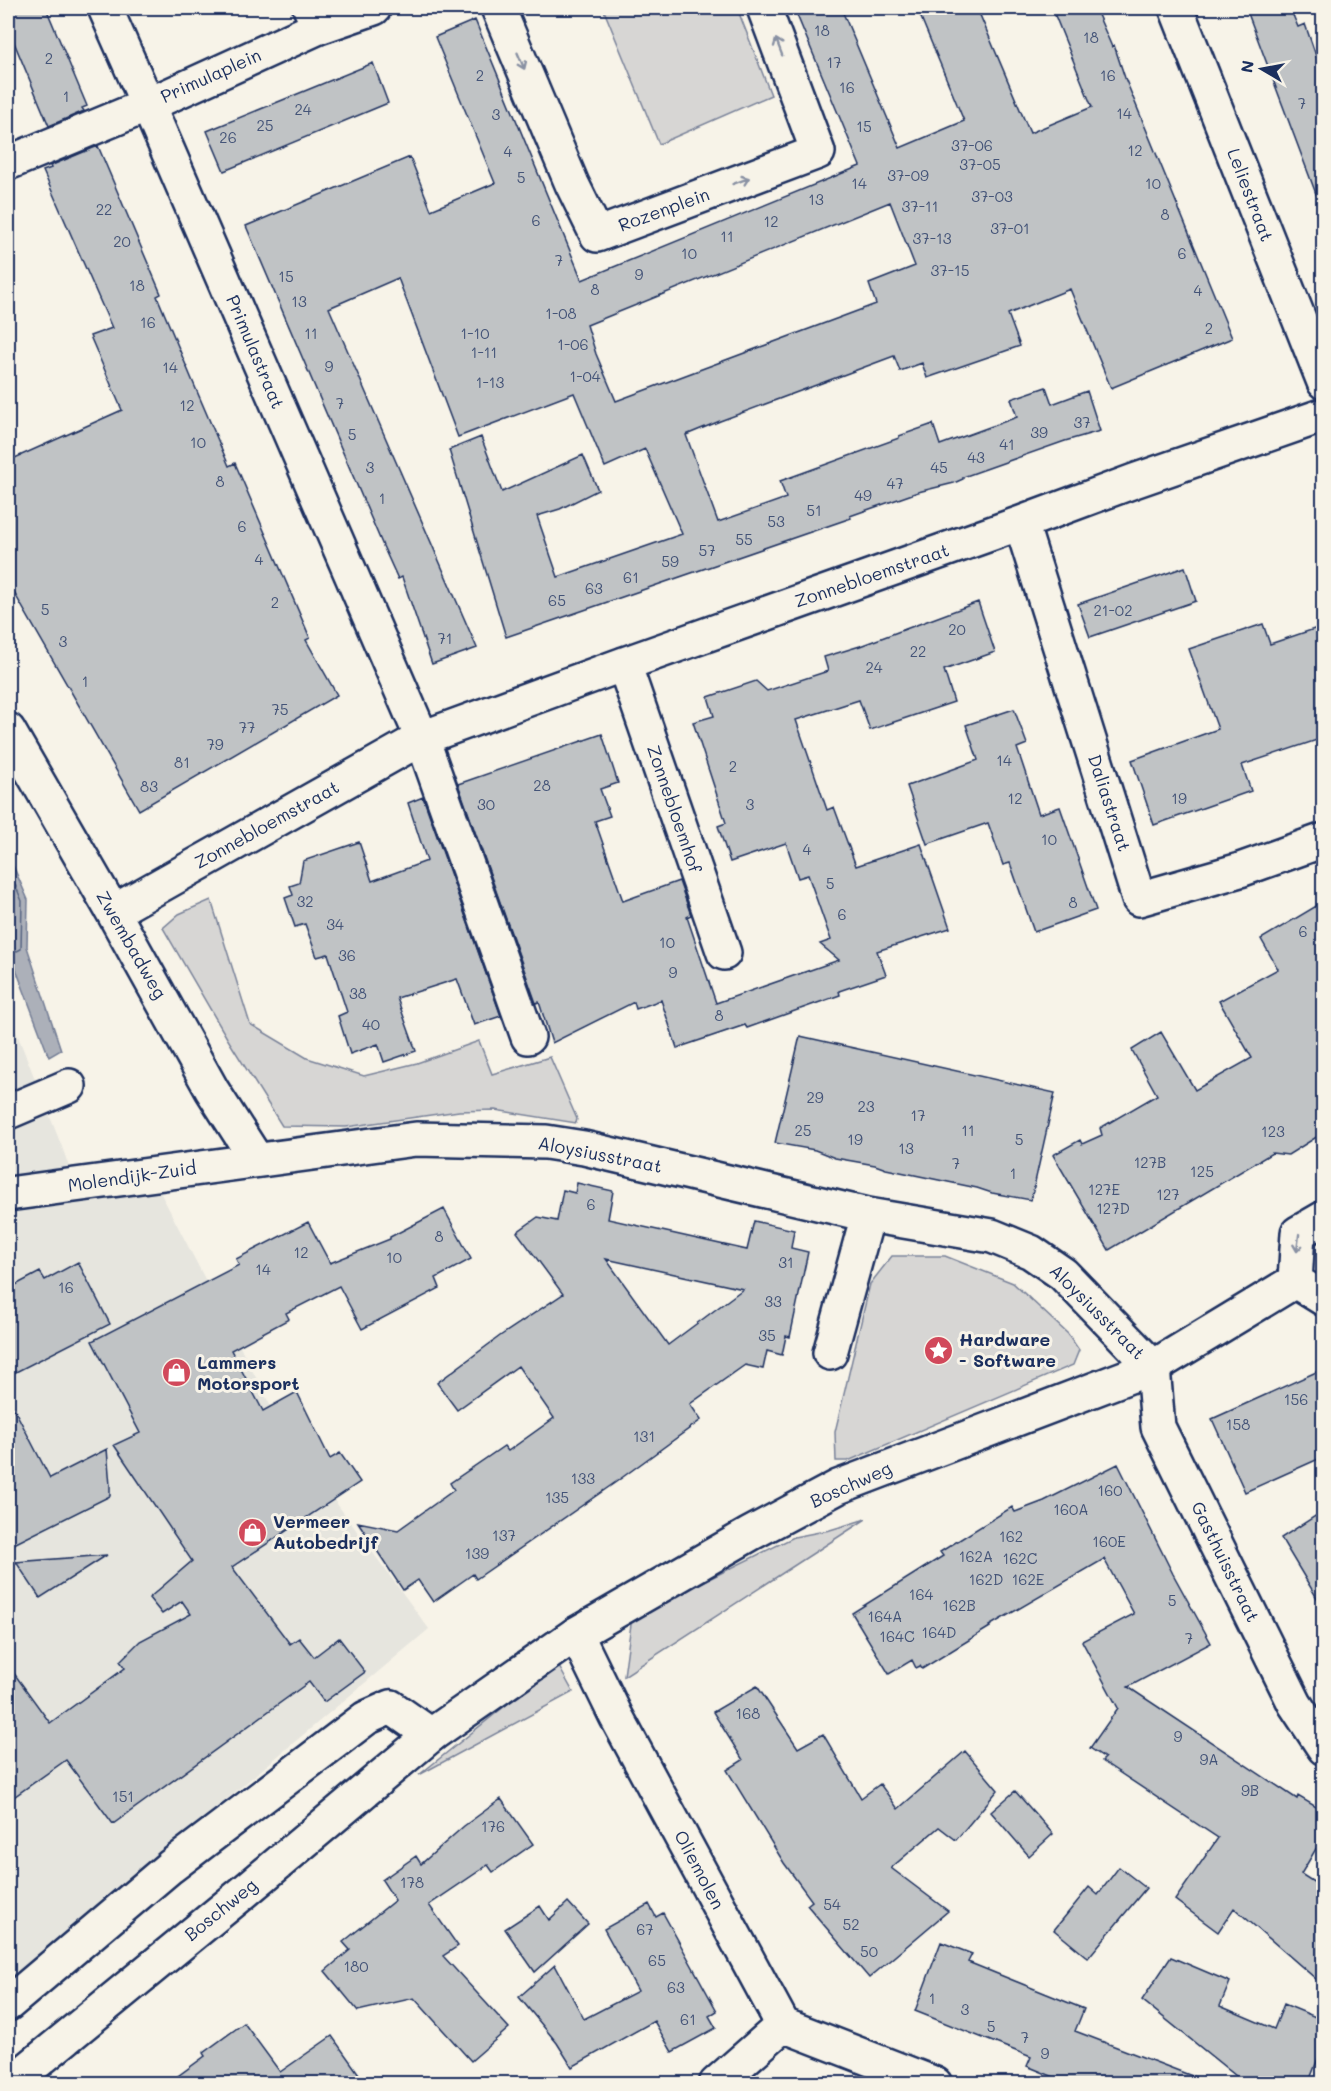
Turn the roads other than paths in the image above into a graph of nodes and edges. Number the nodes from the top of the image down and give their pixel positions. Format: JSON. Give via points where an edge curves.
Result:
{"nodes":[{"id":1,"x":105,"y":8,"type":"edge"},
{"id":2,"x":374,"y":8,"type":"edge"},
{"id":3,"x":498,"y":8,"type":"edge"},
{"id":4,"x":764,"y":8,"type":"edge"},
{"id":5,"x":1176,"y":8,"type":"edge"},
{"id":6,"x":314,"y":17,"type":"edge"},
{"id":7,"x":148,"y":105,"type":"junction"},
{"id":8,"x":8,"y":163,"type":"edge"},
{"id":9,"x":1323,"y":382,"type":"edge"},
{"id":10,"x":1323,"y":415,"type":"edge"},
{"id":11,"x":1021,"y":523,"type":"junction"},
{"id":12,"x":624,"y":664,"type":"junction"},
{"id":13,"x":8,"y":730,"type":"edge"},
{"id":14,"x":422,"y":738,"type":"junction"},
{"id":15,"x":1323,"y":840,"type":"edge"},
{"id":16,"x":113,"y":912,"type":"junction"},
{"id":17,"x":724,"y":954,"type":"dead end"},
{"id":18,"x":528,"y":1037,"type":"dead end"},
{"id":19,"x":69,"y":1086,"type":"dead end"},
{"id":20,"x":8,"y":1112,"type":"edge"},
{"id":21,"x":255,"y":1159,"type":"junction"},
{"id":22,"x":8,"y":1194,"type":"edge"},
{"id":23,"x":868,"y":1215,"type":"junction"},
{"id":24,"x":1323,"y":1218,"type":"edge"},
{"id":25,"x":1295,"y":1281,"type":"junction"},
{"id":26,"x":1323,"y":1299,"type":"edge"},
{"id":27,"x":830,"y":1353,"type":"dead end"},
{"id":28,"x":1153,"y":1367,"type":"junction"},
{"id":29,"x":576,"y":1634,"type":"junction"},
{"id":30,"x":431,"y":1735,"type":"junction"},
{"id":31,"x":1323,"y":1748,"type":"edge"},
{"id":32,"x":8,"y":2004,"type":"edge"},
{"id":33,"x":783,"y":2025,"type":"junction"},
{"id":34,"x":10,"y":2084,"type":"edge"},
{"id":35,"x":716,"y":2084,"type":"edge"},
{"id":36,"x":935,"y":2084,"type":"edge"}],
"edges":[{"from":1,"to":7,"type":"street","name":"Primulaplein"},
{"from":2,"to":6,"type":"street"},
{"from":3,"to":4,"type":"street","name":"Rozenplein","one_way":true,"via":[[597,234],[818,152]]},
{"from":5,"to":9,"type":"street","name":"Leliestraat"},
{"from":6,"to":7,"type":"street","name":"Primulaplein"},
{"from":7,"to":8,"type":"street"},
{"from":7,"to":14,"type":"street","name":"Primulastraat"},
{"from":10,"to":11,"type":"street","name":"Zonnebloemstraat"},
{"from":11,"to":12,"type":"street","name":"Zonnebloemstraat"},
{"from":11,"to":15,"type":"street","name":"Daliastraat","via":[[1139,899],[1240,870]]},
{"from":12,"to":14,"type":"street","name":"Zonnebloemstraat"},
{"from":12,"to":17,"type":"street","name":"Zonnebloemhof"},
{"from":13,"to":16,"type":"street","name":"Zwembadweg"},
{"from":14,"to":16,"type":"street","name":"Zonnebloemstraat"},
{"from":14,"to":18,"type":"street"},
{"from":16,"to":21,"type":"street","name":"Zwembadweg"},
{"from":19,"to":20,"type":"street"},
{"from":21,"to":22,"type":"street","name":"Molendijk-Zuid"},
{"from":21,"to":23,"type":"street","name":"Aloysiusstraat","via":[[416,1139],[546,1142]]},
{"from":23,"to":27,"type":"street"},
{"from":23,"to":28,"type":"street","name":"Aloysiusstraat","via":[[992,1236],[1032,1252],[1064,1274]]},
{"from":24,"to":25,"type":"street","one_way":true,"via":[[1298,1233]]},
{"from":25,"to":26,"type":"street"},
{"from":25,"to":28,"type":"street","name":"Boschweg"},
{"from":28,"to":29,"type":"street","name":"Boschweg","via":[[838,1487]]},
{"from":28,"to":31,"type":"street","name":"Gasthuisstraat","via":[[1158,1427],[1295,1704]]},
{"from":29,"to":30,"type":"street","name":"Boschweg"},
{"from":29,"to":33,"type":"street","name":"Oliemolen","via":[[615,1716]]},
{"from":30,"to":32,"type":"street","via":[[391,1707],[366,1718],[170,1867]]},
{"from":30,"to":34,"type":"street","name":"Boschweg"},
{"from":33,"to":35,"type":"street"},
{"from":33,"to":36,"type":"street"}]}
